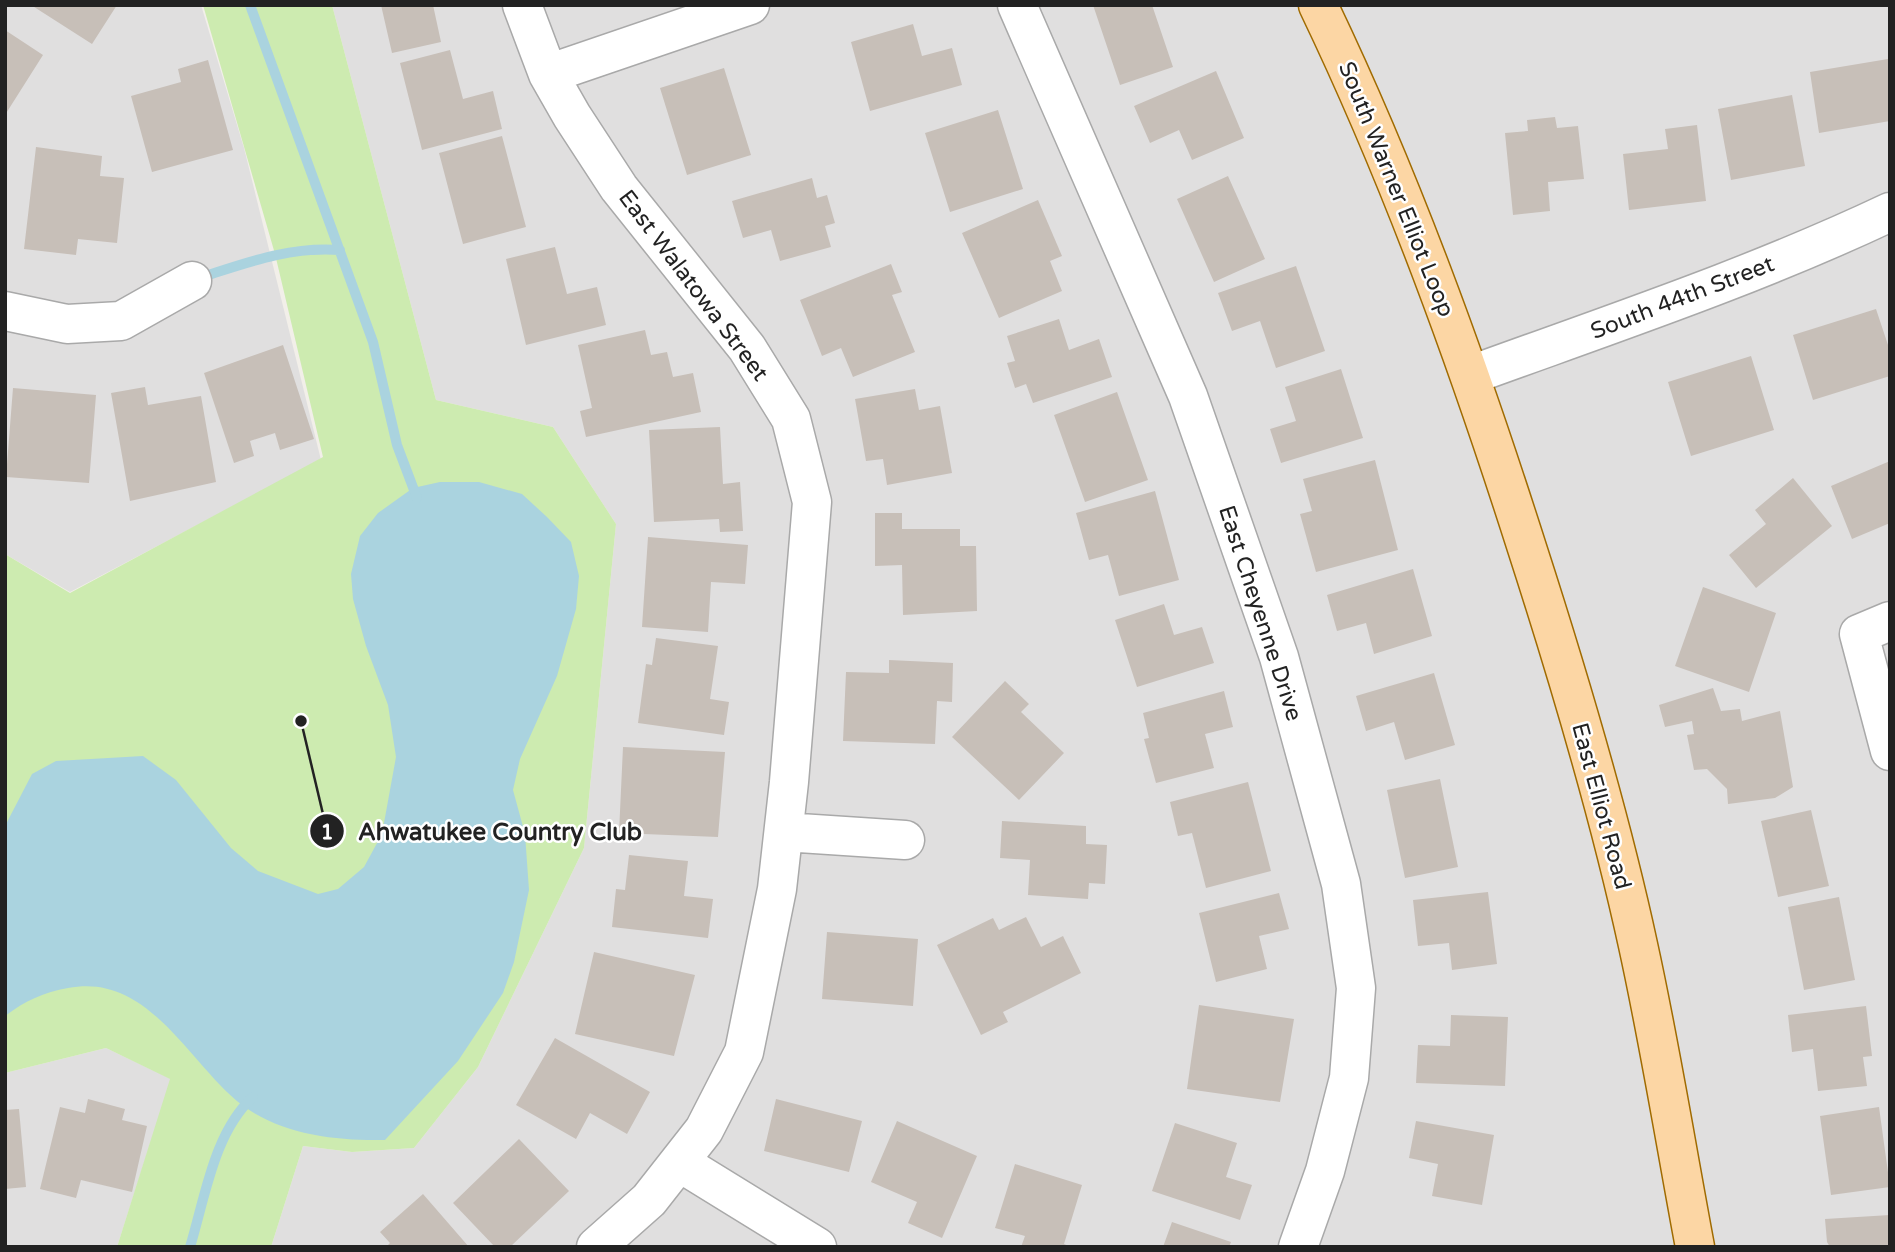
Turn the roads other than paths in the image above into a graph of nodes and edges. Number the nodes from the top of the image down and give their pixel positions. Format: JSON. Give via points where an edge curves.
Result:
{"nodes":[{"id":1,"x":522,"y":5,"type":"edge"},
{"id":2,"x":750,"y":5,"type":"edge"},
{"id":3,"x":1017,"y":5,"type":"edge"},
{"id":4,"x":1318,"y":5,"type":"edge"},
{"id":5,"x":548,"y":74,"type":"junction"},
{"id":6,"x":1890,"y":212,"type":"edge"},
{"id":7,"x":192,"y":281,"type":"dead end"},
{"id":8,"x":5,"y":311,"type":"edge"},
{"id":9,"x":1471,"y":376,"type":"junction"},
{"id":10,"x":1875,"y":627,"type":"edge"},
{"id":11,"x":1890,"y":751,"type":"edge"},
{"id":12,"x":784,"y":832,"type":"junction"},
{"id":13,"x":905,"y":840,"type":"dead end"},
{"id":14,"x":679,"y":1162,"type":"junction"},
{"id":15,"x":596,"y":1247,"type":"edge"},
{"id":16,"x":817,"y":1247,"type":"edge"},
{"id":17,"x":1298,"y":1247,"type":"edge"},
{"id":18,"x":1695,"y":1247,"type":"edge"}],
"edges":[{"from":1,"to":5,"type":"street","name":"East Walatowa Street"},
{"from":2,"to":5,"type":"street"},
{"from":3,"to":17,"type":"street","name":"East Cheyenne Drive","via":[[1188,396],[1279,657],[1342,884],[1356,988],[1349,1078],[1325,1171]]},
{"from":4,"to":9,"type":"main road","name":"South Warner Elliot Loop","via":[[1361,95]]},
{"from":5,"to":12,"type":"street","name":"East Walatowa Street","via":[[619,188],[747,348],[791,419],[812,502]]},
{"from":6,"to":9,"type":"street","name":"South 44th Street","via":[[1695,293]]},
{"from":7,"to":8,"type":"street","via":[[121,321],[66,324]]},
{"from":9,"to":18,"type":"main road","name":"East Elliot Road","via":[[1565,667],[1638,944]]},
{"from":10,"to":11,"type":"street"},
{"from":12,"to":13,"type":"street"},
{"from":12,"to":14,"type":"street","name":"East Walatowa Street","via":[[744,1052],[704,1130]]},
{"from":14,"to":15,"type":"street","name":"East Walatowa Street","via":[[649,1200]]},
{"from":14,"to":16,"type":"street"}]}
